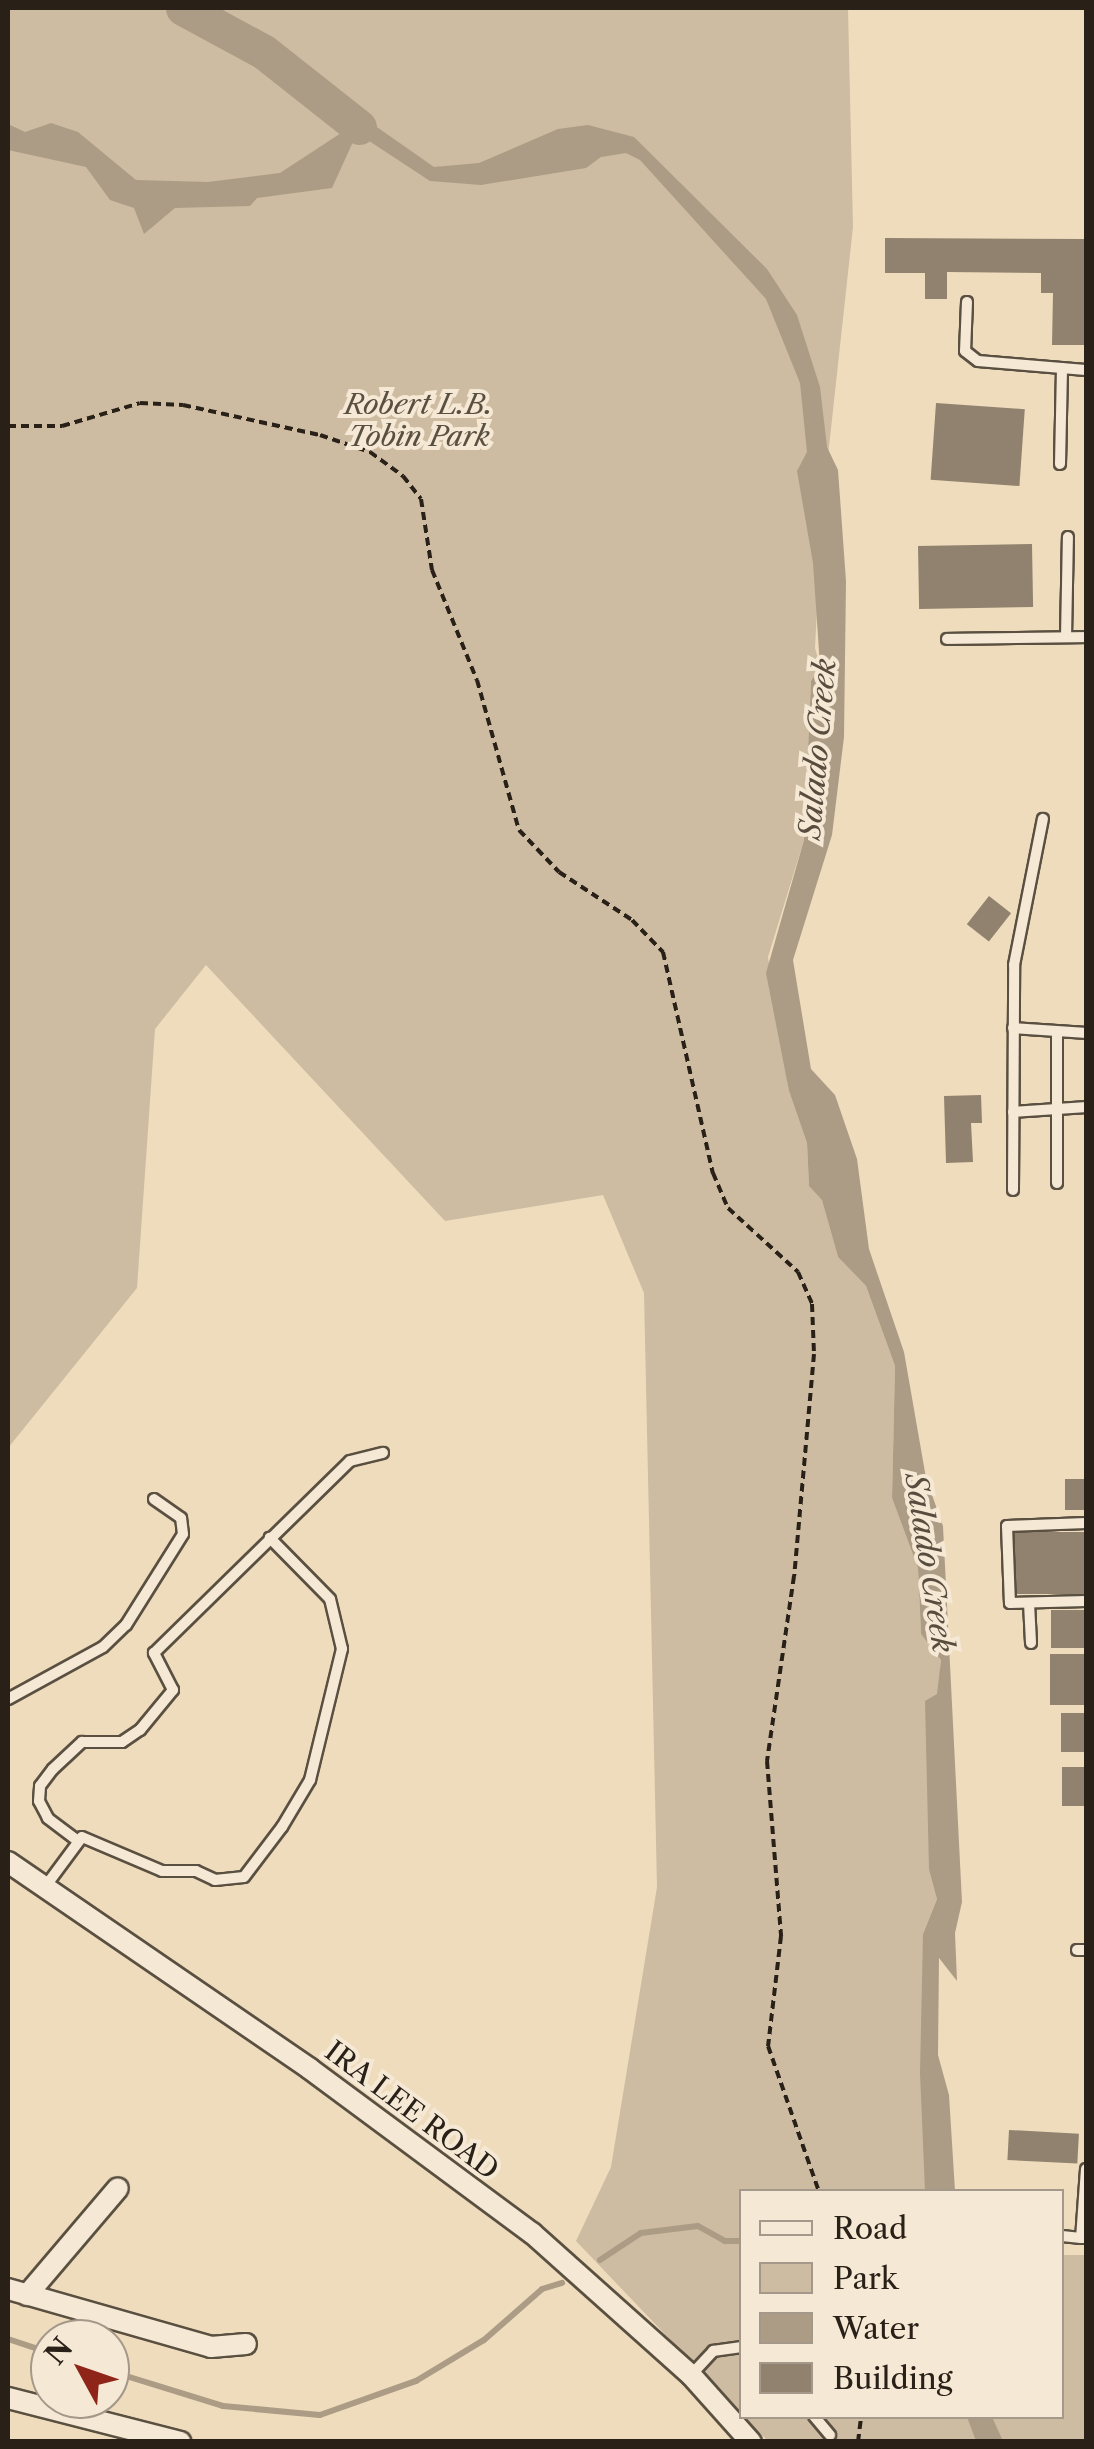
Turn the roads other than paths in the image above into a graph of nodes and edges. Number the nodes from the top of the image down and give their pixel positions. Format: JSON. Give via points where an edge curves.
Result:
{"nodes":[{"id":1,"x":967,"y":302,"type":"dead end"},
{"id":2,"x":1062,"y":368,"type":"junction"},
{"id":3,"x":1086,"y":370,"type":"edge"},
{"id":4,"x":1060,"y":464,"type":"dead end"},
{"id":5,"x":1068,"y":537,"type":"dead end"},
{"id":6,"x":1066,"y":637,"type":"junction"},
{"id":7,"x":1086,"y":637,"type":"edge"},
{"id":8,"x":948,"y":639,"type":"dead end"},
{"id":9,"x":1043,"y":818,"type":"dead end"},
{"id":10,"x":1014,"y":1028,"type":"junction"},
{"id":11,"x":1056,"y":1032,"type":"junction"},
{"id":12,"x":1086,"y":1033,"type":"edge"},
{"id":13,"x":1086,"y":1107,"type":"edge"},
{"id":14,"x":1056,"y":1110,"type":"junction"},
{"id":15,"x":1013,"y":1112,"type":"junction"},
{"id":16,"x":1057,"y":1182,"type":"dead end"},
{"id":17,"x":1013,"y":1190,"type":"dead end"},
{"id":18,"x":383,"y":1453,"type":"dead end"},
{"id":19,"x":154,"y":1498,"type":"dead end"},
{"id":20,"x":1086,"y":1524,"type":"edge"},
{"id":21,"x":270,"y":1538,"type":"junction"},
{"id":22,"x":1086,"y":1602,"type":"edge"},
{"id":23,"x":1029,"y":1603,"type":"junction"},
{"id":24,"x":1031,"y":1643,"type":"dead end"},
{"id":25,"x":8,"y":1699,"type":"edge"},
{"id":26,"x":78,"y":1840,"type":"junction"},
{"id":27,"x":8,"y":1862,"type":"edge"},
{"id":28,"x":45,"y":1887,"type":"junction"},
{"id":29,"x":1086,"y":2169,"type":"edge"},
{"id":30,"x":118,"y":2188,"type":"dead end"},
{"id":31,"x":1085,"y":2199,"type":"edge"},
{"id":32,"x":1084,"y":2238,"type":"edge"},
{"id":33,"x":17,"y":2292,"type":"edge"},
{"id":34,"x":246,"y":2344,"type":"dead end"},
{"id":35,"x":739,"y":2347,"type":"edge"},
{"id":36,"x":690,"y":2376,"type":"junction"},
{"id":37,"x":8,"y":2398,"type":"edge"},
{"id":38,"x":817,"y":2419,"type":"edge"},
{"id":39,"x":830,"y":2435,"type":"dead end"},
{"id":40,"x":180,"y":2442,"type":"edge"},
{"id":41,"x":751,"y":2442,"type":"edge"}],
"edges":[{"from":1,"to":2,"type":"lane","via":[[965,351],[978,361]]},
{"from":2,"to":3,"type":"lane"},
{"from":2,"to":4,"type":"lane"},
{"from":5,"to":6,"type":"lane"},
{"from":6,"to":7,"type":"lane"},
{"from":6,"to":8,"type":"lane"},
{"from":9,"to":10,"type":"lane","via":[[1014,965]]},
{"from":10,"to":11,"type":"lane"},
{"from":10,"to":15,"type":"lane"},
{"from":11,"to":12,"type":"lane"},
{"from":11,"to":14,"type":"lane"},
{"from":13,"to":14,"type":"lane"},
{"from":14,"to":15,"type":"lane"},
{"from":14,"to":16,"type":"lane"},
{"from":15,"to":17,"type":"lane"},
{"from":18,"to":21,"type":"lane","via":[[350,1462]]},
{"from":19,"to":25,"type":"lane","via":[[181,1518],[184,1534],[126,1624],[103,1646]]},
{"from":20,"to":23,"type":"lane","via":[[1007,1526],[1010,1604]]},
{"from":21,"to":26,"type":"lane","via":[[154,1653],[173,1690],[140,1730],[122,1742],[82,1742],[40,1786],[48,1818]]},
{"from":21,"to":26,"type":"lane","via":[[330,1599],[342,1649],[310,1780],[282,1827],[244,1877],[228,1880],[162,1871]]},
{"from":22,"to":23,"type":"lane"},
{"from":23,"to":24,"type":"lane"},
{"from":26,"to":28,"type":"lane"},
{"from":27,"to":28,"type":"street","name":"IRA LEE ROAD"},
{"from":28,"to":36,"type":"street","name":"IRA LEE ROAD","via":[[532,2232]]},
{"from":29,"to":31,"type":"lane"},
{"from":30,"to":33,"type":"street"},
{"from":31,"to":32,"type":"lane"},
{"from":33,"to":34,"type":"street","via":[[211,2347]]},
{"from":35,"to":36,"type":"lane","via":[[713,2351]]},
{"from":36,"to":41,"type":"street","name":"IRA LEE ROAD"},
{"from":37,"to":40,"type":"street"},
{"from":38,"to":39,"type":"lane"}]}
